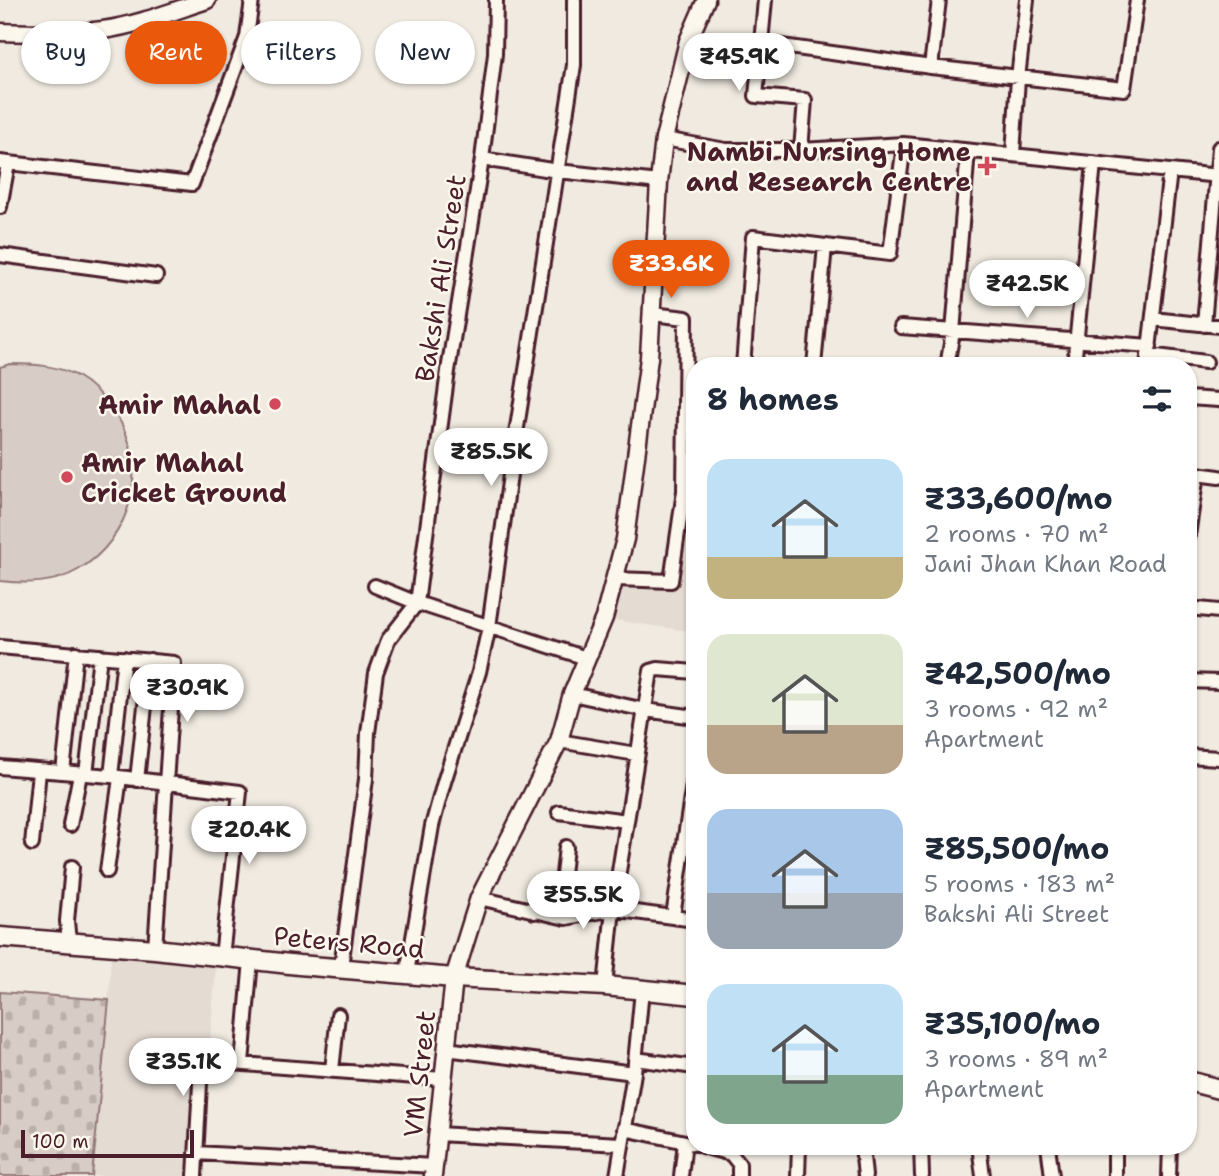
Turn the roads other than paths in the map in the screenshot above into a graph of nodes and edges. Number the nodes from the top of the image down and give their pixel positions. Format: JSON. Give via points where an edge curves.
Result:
{"nodes":[{"id":1,"x":207,"y":0,"type":"edge"},
{"id":2,"x":252,"y":0,"type":"edge"},
{"id":3,"x":496,"y":0,"type":"edge"},
{"id":4,"x":574,"y":0,"type":"edge"},
{"id":5,"x":706,"y":0,"type":"edge"},
{"id":6,"x":765,"y":0,"type":"edge"},
{"id":7,"x":939,"y":0,"type":"edge"},
{"id":8,"x":1027,"y":0,"type":"edge"},
{"id":9,"x":1137,"y":0,"type":"edge"},
{"id":10,"x":0,"y":32,"type":"edge"},
{"id":11,"x":761,"y":43,"type":"junction"},
{"id":12,"x":931,"y":67,"type":"junction"},
{"id":13,"x":1018,"y":78,"type":"junction"},
{"id":14,"x":664,"y":139,"type":"junction"},
{"id":15,"x":904,"y":144,"type":"junction"},
{"id":16,"x":1219,"y":148,"type":"edge"},
{"id":17,"x":801,"y":150,"type":"junction"},
{"id":18,"x":968,"y":151,"type":"junction"},
{"id":19,"x":1013,"y":154,"type":"junction"},
{"id":20,"x":482,"y":159,"type":"junction"},
{"id":21,"x":4,"y":163,"type":"edge"},
{"id":22,"x":1094,"y":163,"type":"junction"},
{"id":23,"x":558,"y":170,"type":"junction"},
{"id":24,"x":1170,"y":170,"type":"junction"},
{"id":25,"x":1217,"y":176,"type":"edge"},
{"id":26,"x":659,"y":182,"type":"junction"},
{"id":27,"x":0,"y":207,"type":"edge"},
{"id":28,"x":825,"y":246,"type":"junction"},
{"id":29,"x":0,"y":255,"type":"edge"},
{"id":30,"x":156,"y":276,"type":"dead end"},
{"id":31,"x":652,"y":314,"type":"junction"},
{"id":32,"x":1153,"y":319,"type":"junction"},
{"id":33,"x":1204,"y":325,"type":"junction"},
{"id":34,"x":1219,"y":326,"type":"edge"},
{"id":35,"x":901,"y":327,"type":"dead end"},
{"id":36,"x":953,"y":332,"type":"junction"},
{"id":37,"x":1078,"y":340,"type":"junction"},
{"id":38,"x":1148,"y":356,"type":"edge"},
{"id":39,"x":688,"y":357,"type":"edge"},
{"id":40,"x":744,"y":357,"type":"edge"},
{"id":41,"x":815,"y":357,"type":"edge"},
{"id":42,"x":949,"y":357,"type":"edge"},
{"id":43,"x":1075,"y":357,"type":"edge"},
{"id":44,"x":1197,"y":361,"type":"edge"},
{"id":45,"x":1206,"y":362,"type":"dead end"},
{"id":46,"x":1197,"y":399,"type":"edge"},
{"id":47,"x":1219,"y":400,"type":"edge"},
{"id":48,"x":686,"y":467,"type":"edge"},
{"id":49,"x":1197,"y":474,"type":"edge"},
{"id":50,"x":1219,"y":477,"type":"edge"},
{"id":51,"x":615,"y":579,"type":"junction"},
{"id":52,"x":375,"y":586,"type":"dead end"},
{"id":53,"x":417,"y":603,"type":"junction"},
{"id":54,"x":1197,"y":609,"type":"edge"},
{"id":55,"x":1219,"y":611,"type":"edge"},
{"id":56,"x":489,"y":627,"type":"junction"},
{"id":57,"x":0,"y":647,"type":"edge"},
{"id":58,"x":76,"y":653,"type":"junction"},
{"id":59,"x":100,"y":656,"type":"junction"},
{"id":60,"x":124,"y":658,"type":"junction"},
{"id":61,"x":586,"y":659,"type":"junction"},
{"id":62,"x":150,"y":660,"type":"junction"},
{"id":63,"x":686,"y":671,"type":"edge"},
{"id":64,"x":1197,"y":681,"type":"edge"},
{"id":65,"x":1219,"y":682,"type":"edge"},
{"id":66,"x":572,"y":694,"type":"junction"},
{"id":67,"x":645,"y":710,"type":"junction"},
{"id":68,"x":686,"y":716,"type":"edge"},
{"id":69,"x":559,"y":741,"type":"junction"},
{"id":70,"x":636,"y":754,"type":"junction"},
{"id":71,"x":1197,"y":757,"type":"edge"},
{"id":72,"x":1219,"y":758,"type":"edge"},
{"id":73,"x":0,"y":767,"type":"edge"},
{"id":74,"x":39,"y":771,"type":"junction"},
{"id":75,"x":63,"y":772,"type":"junction"},
{"id":76,"x":83,"y":774,"type":"junction"},
{"id":77,"x":115,"y":777,"type":"junction"},
{"id":78,"x":138,"y":780,"type":"junction"},
{"id":79,"x":166,"y":784,"type":"junction"},
{"id":80,"x":559,"y":812,"type":"dead end"},
{"id":81,"x":627,"y":821,"type":"junction"},
{"id":82,"x":70,"y":825,"type":"dead end"},
{"id":83,"x":686,"y":830,"type":"edge"},
{"id":84,"x":32,"y":844,"type":"dead end"},
{"id":85,"x":566,"y":847,"type":"dead end"},
{"id":86,"x":72,"y":867,"type":"dead end"},
{"id":87,"x":107,"y":871,"type":"dead end"},
{"id":88,"x":479,"y":898,"type":"junction"},
{"id":89,"x":613,"y":909,"type":"junction"},
{"id":90,"x":534,"y":912,"type":"junction"},
{"id":91,"x":673,"y":916,"type":"junction"},
{"id":92,"x":686,"y":918,"type":"edge"},
{"id":93,"x":0,"y":937,"type":"edge"},
{"id":94,"x":69,"y":942,"type":"junction"},
{"id":95,"x":155,"y":949,"type":"junction"},
{"id":96,"x":222,"y":957,"type":"junction"},
{"id":97,"x":250,"y":960,"type":"junction"},
{"id":98,"x":341,"y":967,"type":"junction"},
{"id":99,"x":407,"y":973,"type":"junction"},
{"id":100,"x":454,"y":978,"type":"junction"},
{"id":101,"x":605,"y":986,"type":"junction"},
{"id":102,"x":642,"y":990,"type":"junction"},
{"id":103,"x":686,"y":994,"type":"edge"},
{"id":104,"x":338,"y":1015,"type":"dead end"},
{"id":105,"x":446,"y":1049,"type":"junction"},
{"id":106,"x":242,"y":1063,"type":"junction"},
{"id":107,"x":635,"y":1066,"type":"junction"},
{"id":108,"x":686,"y":1067,"type":"edge"},
{"id":109,"x":332,"y":1070,"type":"junction"},
{"id":110,"x":443,"y":1079,"type":"junction"},
{"id":111,"x":1197,"y":1083,"type":"edge"},
{"id":112,"x":1219,"y":1089,"type":"edge"},
{"id":113,"x":624,"y":1129,"type":"junction"},
{"id":114,"x":437,"y":1134,"type":"junction"},
{"id":115,"x":686,"y":1142,"type":"edge"},
{"id":116,"x":621,"y":1144,"type":"junction"},
{"id":117,"x":196,"y":1153,"type":"junction"},
{"id":118,"x":687,"y":1155,"type":"edge"},
{"id":119,"x":734,"y":1155,"type":"edge"},
{"id":120,"x":799,"y":1155,"type":"edge"},
{"id":121,"x":863,"y":1155,"type":"edge"},
{"id":122,"x":921,"y":1155,"type":"edge"},
{"id":123,"x":980,"y":1155,"type":"edge"},
{"id":124,"x":1049,"y":1155,"type":"edge"},
{"id":125,"x":1115,"y":1155,"type":"edge"},
{"id":126,"x":1170,"y":1155,"type":"edge"},
{"id":127,"x":434,"y":1171,"type":"edge"},
{"id":128,"x":195,"y":1176,"type":"edge"},
{"id":129,"x":617,"y":1176,"type":"edge"},
{"id":130,"x":681,"y":1176,"type":"edge"},
{"id":131,"x":739,"y":1176,"type":"edge"},
{"id":132,"x":798,"y":1176,"type":"edge"},
{"id":133,"x":865,"y":1176,"type":"edge"},
{"id":134,"x":922,"y":1176,"type":"edge"},
{"id":135,"x":983,"y":1176,"type":"edge"},
{"id":136,"x":1052,"y":1176,"type":"edge"},
{"id":137,"x":1115,"y":1176,"type":"edge"},
{"id":138,"x":1169,"y":1176,"type":"edge"}],
"edges":[{"from":1,"to":10,"type":"street","via":[[104,30]]},
{"from":2,"to":21,"type":"street","via":[[247,37],[192,184]]},
{"from":3,"to":20,"type":"street","name":"Bakshi Ali Street","via":[[495,54]]},
{"from":4,"to":23,"type":"street","via":[[574,65]]},
{"from":5,"to":14,"type":"street","name":"VM Street","via":[[688,41]]},
{"from":6,"to":11,"type":"street"},
{"from":7,"to":12,"type":"street"},
{"from":8,"to":13,"type":"street"},
{"from":9,"to":13,"type":"street","via":[[1124,89]]},
{"from":11,"to":12,"type":"street"},
{"from":11,"to":17,"type":"street","via":[[756,96],[805,100]]},
{"from":12,"to":13,"type":"street"},
{"from":13,"to":19,"type":"street"},
{"from":14,"to":17,"type":"street","via":[[726,150]]},
{"from":14,"to":26,"type":"street","name":"VM Street"},
{"from":15,"to":17,"type":"street"},
{"from":15,"to":18,"type":"street"},
{"from":15,"to":28,"type":"street","via":[[890,254]]},
{"from":16,"to":25,"type":"street"},
{"from":18,"to":19,"type":"street"},
{"from":18,"to":36,"type":"street"},
{"from":19,"to":22,"type":"street"},
{"from":20,"to":23,"type":"street"},
{"from":20,"to":53,"type":"street","name":"Bakshi Ali Street","via":[[447,371]]},
{"from":21,"to":27,"type":"street"},
{"from":22,"to":24,"type":"street"},
{"from":22,"to":37,"type":"street"},
{"from":23,"to":26,"type":"street"},
{"from":23,"to":56,"type":"street"},
{"from":24,"to":25,"type":"street"},
{"from":24,"to":32,"type":"street"},
{"from":25,"to":33,"type":"street"},
{"from":26,"to":31,"type":"street","name":"VM Street"},
{"from":28,"to":40,"type":"street","via":[[753,237]]},
{"from":28,"to":41,"type":"street"},
{"from":29,"to":30,"type":"street"},
{"from":31,"to":39,"type":"street","via":[[686,318]]},
{"from":31,"to":51,"type":"street","name":"VM Street","via":[[625,539]]},
{"from":32,"to":33,"type":"street"},
{"from":32,"to":38,"type":"street"},
{"from":33,"to":34,"type":"street"},
{"from":35,"to":36,"type":"street"},
{"from":36,"to":37,"type":"street"},
{"from":36,"to":42,"type":"street"},
{"from":37,"to":38,"type":"street"},
{"from":37,"to":43,"type":"street"},
{"from":44,"to":45,"type":"street"},
{"from":46,"to":47,"type":"street"},
{"from":48,"to":51,"type":"street","via":[[671,581]]},
{"from":49,"to":50,"type":"street"},
{"from":51,"to":61,"type":"street","name":"VM Street"},
{"from":52,"to":53,"type":"street"},
{"from":53,"to":56,"type":"street"},
{"from":53,"to":98,"type":"street","via":[[388,640],[376,673]]},
{"from":54,"to":55,"type":"street"},
{"from":56,"to":61,"type":"street"},
{"from":56,"to":99,"type":"street","via":[[432,826]]},
{"from":57,"to":58,"type":"street"},
{"from":58,"to":59,"type":"street"},
{"from":58,"to":75,"type":"street"},
{"from":59,"to":60,"type":"street"},
{"from":59,"to":76,"type":"street"},
{"from":60,"to":62,"type":"street"},
{"from":60,"to":77,"type":"street"},
{"from":61,"to":66,"type":"street","name":"VM Street"},
{"from":62,"to":78,"type":"street"},
{"from":62,"to":79,"type":"street","via":[[174,663]]},
{"from":63,"to":67,"type":"street","via":[[651,671]]},
{"from":64,"to":65,"type":"street"},
{"from":66,"to":67,"type":"street"},
{"from":66,"to":69,"type":"street","name":"VM Street"},
{"from":67,"to":68,"type":"street"},
{"from":67,"to":70,"type":"street"},
{"from":69,"to":70,"type":"street"},
{"from":69,"to":88,"type":"street","name":"VM Street"},
{"from":70,"to":81,"type":"street"},
{"from":71,"to":72,"type":"street"},
{"from":73,"to":74,"type":"street"},
{"from":74,"to":75,"type":"street"},
{"from":74,"to":84,"type":"street"},
{"from":75,"to":76,"type":"street"},
{"from":76,"to":77,"type":"street"},
{"from":76,"to":82,"type":"street"},
{"from":77,"to":78,"type":"street"},
{"from":77,"to":87,"type":"street"},
{"from":78,"to":79,"type":"street"},
{"from":79,"to":95,"type":"street"},
{"from":79,"to":96,"type":"street","via":[[241,794]]},
{"from":80,"to":81,"type":"street"},
{"from":81,"to":89,"type":"street"},
{"from":83,"to":91,"type":"street"},
{"from":85,"to":90,"type":"street","via":[[561,893],[542,892]]},
{"from":86,"to":94,"type":"street"},
{"from":88,"to":90,"type":"street"},
{"from":88,"to":100,"type":"street","name":"VM Street"},
{"from":89,"to":90,"type":"street","via":[[566,918]]},
{"from":89,"to":91,"type":"street"},
{"from":89,"to":101,"type":"street"},
{"from":91,"to":92,"type":"street"},
{"from":93,"to":94,"type":"main road","name":"Peters Road"},
{"from":94,"to":95,"type":"main road","name":"Peters Road"},
{"from":95,"to":96,"type":"main road","name":"Peters Road"},
{"from":96,"to":97,"type":"main road","name":"Peters Road"},
{"from":97,"to":98,"type":"main road","name":"Peters Road"},
{"from":97,"to":106,"type":"street"},
{"from":98,"to":99,"type":"main road","name":"Peters Road"},
{"from":99,"to":100,"type":"main road","name":"Peters Road"},
{"from":100,"to":101,"type":"main road","name":"Peters Road"},
{"from":100,"to":105,"type":"street","name":"VM Street"},
{"from":101,"to":102,"type":"main road","name":"Peters Road"},
{"from":102,"to":103,"type":"main road","name":"Peters Road"},
{"from":102,"to":107,"type":"street"},
{"from":104,"to":109,"type":"street"},
{"from":105,"to":107,"type":"street"},
{"from":105,"to":110,"type":"street","name":"VM Street"},
{"from":106,"to":109,"type":"street"},
{"from":106,"to":117,"type":"street","via":[[206,1060],[201,1065]]},
{"from":107,"to":108,"type":"street"},
{"from":107,"to":113,"type":"street"},
{"from":109,"to":110,"type":"street"},
{"from":110,"to":114,"type":"street","name":"VM Street"},
{"from":111,"to":112,"type":"main road"},
{"from":113,"to":115,"type":"street"},
{"from":113,"to":116,"type":"street"},
{"from":114,"to":116,"type":"street"},
{"from":114,"to":127,"type":"street","name":"VM Street"},
{"from":116,"to":129,"type":"street"},
{"from":117,"to":127,"type":"street"},
{"from":117,"to":128,"type":"street"},
{"from":118,"to":130,"type":"street"},
{"from":119,"to":131,"type":"street"},
{"from":120,"to":132,"type":"street"},
{"from":121,"to":133,"type":"street"},
{"from":122,"to":134,"type":"street"},
{"from":123,"to":135,"type":"street"},
{"from":124,"to":136,"type":"street"},
{"from":125,"to":137,"type":"street"},
{"from":126,"to":138,"type":"street"}]}
